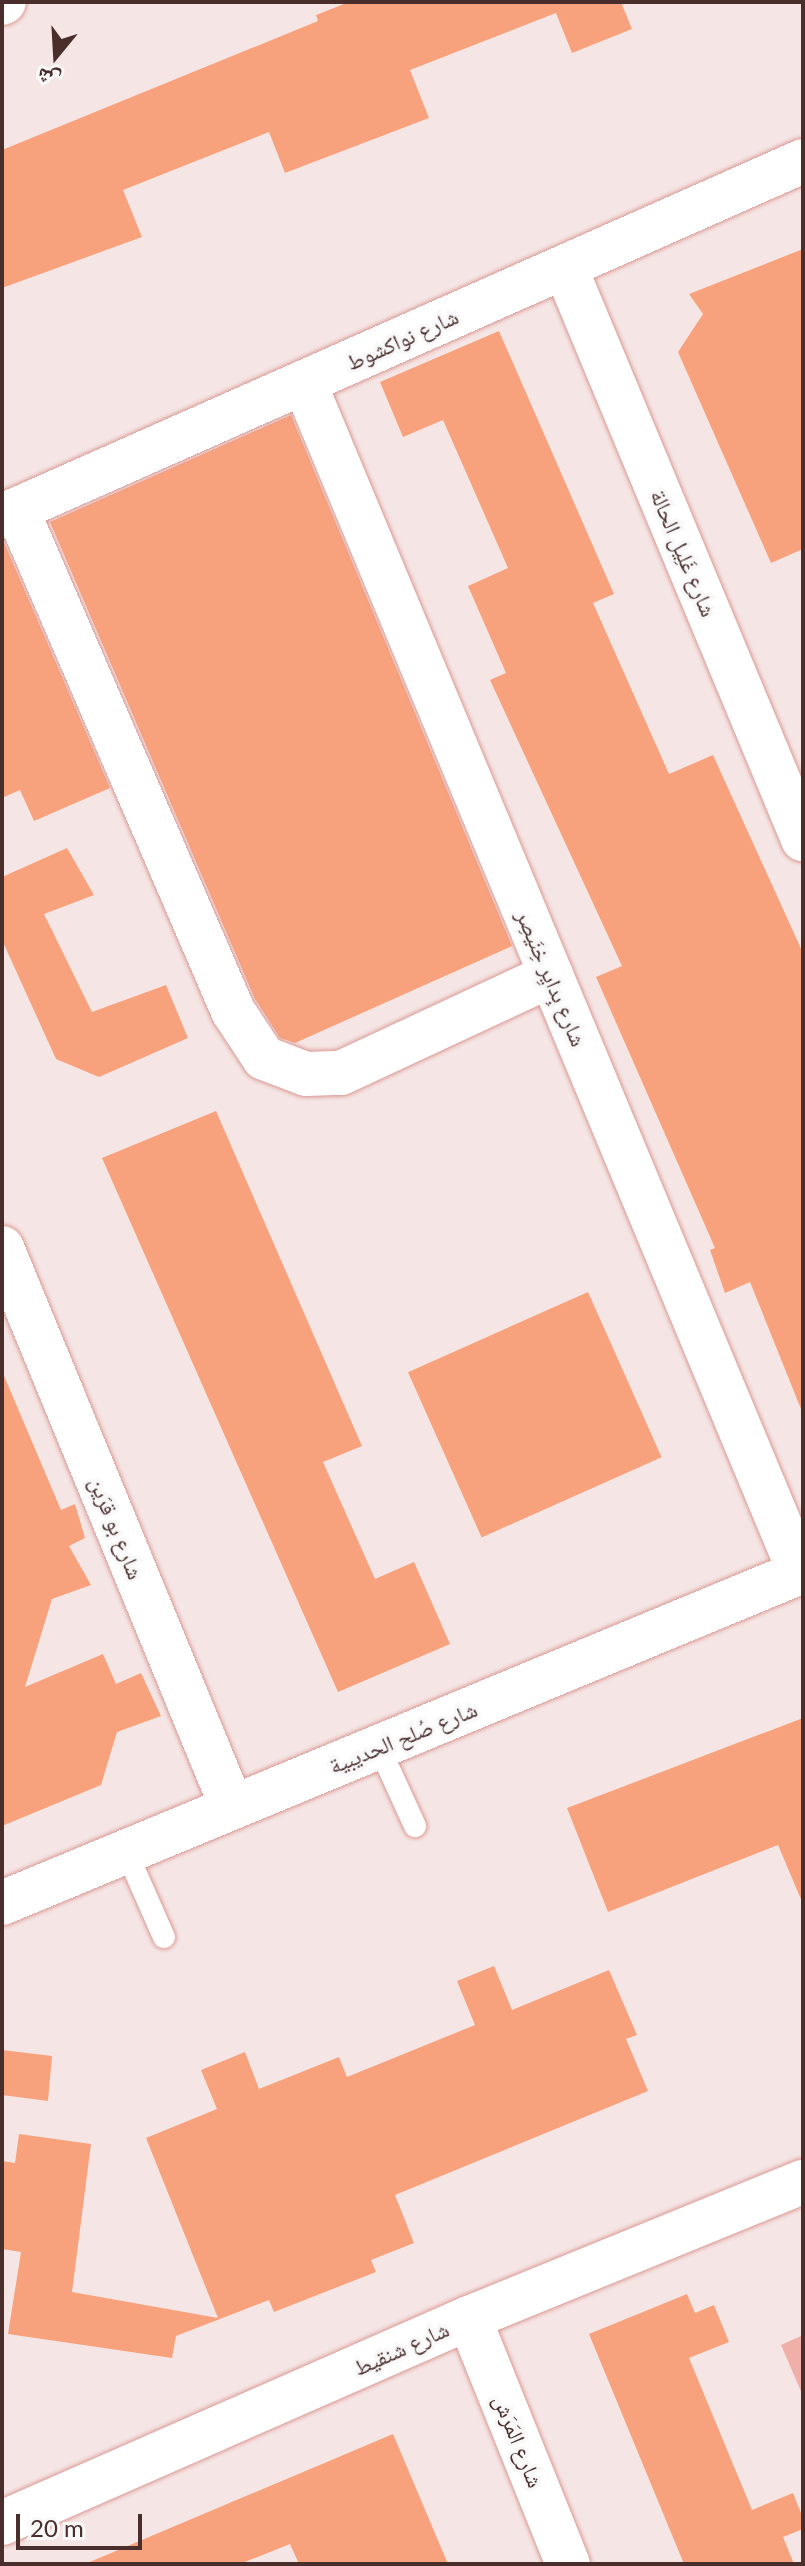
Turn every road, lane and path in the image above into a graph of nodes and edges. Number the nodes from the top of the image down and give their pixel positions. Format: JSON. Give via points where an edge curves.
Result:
{"nodes":[{"id":1,"x":803,"y":161,"type":"edge"},
{"id":2,"x":565,"y":267,"type":"junction"},
{"id":3,"x":304,"y":382,"type":"junction"},
{"id":4,"x":10,"y":513,"type":"edge"},
{"id":5,"x":803,"y":839,"type":"edge"},
{"id":6,"x":551,"y":975,"type":"junction"},
{"id":7,"x":2,"y":1248,"type":"edge"},
{"id":8,"x":802,"y":1572,"type":"edge"},
{"id":9,"x":379,"y":1747,"type":"junction"},
{"id":10,"x":232,"y":1807,"type":"junction"},
{"id":11,"x":415,"y":1826,"type":"dead end"},
{"id":12,"x":126,"y":1851,"type":"junction"},
{"id":13,"x":2,"y":1903,"type":"edge"},
{"id":14,"x":164,"y":1937,"type":"dead end"},
{"id":15,"x":803,"y":2182,"type":"edge"},
{"id":16,"x":469,"y":2318,"type":"junction"},
{"id":17,"x":2,"y":2523,"type":"edge"},
{"id":18,"x":568,"y":2564,"type":"edge"}],
"edges":[{"from":1,"to":2,"type":"street","name":"شارع نواكشوط"},
{"from":2,"to":3,"type":"street","name":"شارع نواكشوط"},
{"from":2,"to":5,"type":"street","name":"شارع غَلِيل الحالة"},
{"from":3,"to":4,"type":"street","name":"شارع نواكشوط"},
{"from":3,"to":6,"type":"street","name":"شارع بِدايِر خِنَيصِر"},
{"from":4,"to":6,"type":"street","via":[[233,1011],[264,1058],[306,1074],[341,1073]]},
{"from":6,"to":8,"type":"street","name":"شارع بِدايِر خِنَيصِر"},
{"from":7,"to":10,"type":"street","name":"شارع بو قرَين"},
{"from":8,"to":9,"type":"street","name":"شارع صُلح الحديبية"},
{"from":9,"to":10,"type":"street","name":"شارع صُلح الحديبية"},
{"from":9,"to":11,"type":"lane"},
{"from":10,"to":12,"type":"street","name":"شارع صُلح الحديبية"},
{"from":12,"to":13,"type":"street","name":"شارع صُلح الحديبية"},
{"from":12,"to":14,"type":"lane"},
{"from":15,"to":16,"type":"street","name":"شارع شنقيط"},
{"from":16,"to":17,"type":"street","name":"شارع شنقيط"},
{"from":16,"to":18,"type":"street","name":"شارع المَرَش"}]}
